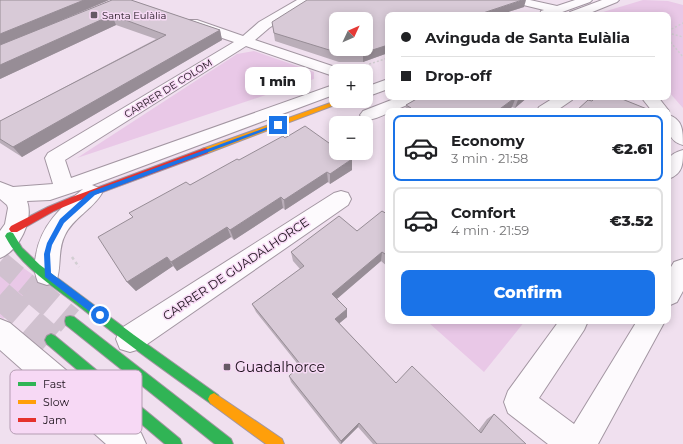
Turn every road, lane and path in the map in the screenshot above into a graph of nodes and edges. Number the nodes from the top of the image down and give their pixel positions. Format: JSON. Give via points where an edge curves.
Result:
{"nodes":[{"id":1,"x":305,"y":0,"type":"edge"},
{"id":2,"x":515,"y":0,"type":"edge"},
{"id":3,"x":586,"y":0,"type":"edge"},
{"id":4,"x":613,"y":0,"type":"edge"},
{"id":5,"x":558,"y":10,"type":"junction"},
{"id":6,"x":552,"y":12,"type":"edge"},
{"id":7,"x":584,"y":12,"type":"edge"},
{"id":8,"x":181,"y":19,"type":"edge"},
{"id":9,"x":683,"y":23,"type":"edge"},
{"id":10,"x":671,"y":29,"type":"edge"},
{"id":11,"x":671,"y":34,"type":"edge"},
{"id":12,"x":683,"y":37,"type":"edge"},
{"id":13,"x":245,"y":41,"type":"junction"},
{"id":14,"x":671,"y":42,"type":"edge"},
{"id":15,"x":683,"y":56,"type":"edge"},
{"id":16,"x":385,"y":59,"type":"edge"},
{"id":17,"x":370,"y":64,"type":"edge"},
{"id":18,"x":329,"y":70,"type":"edge"},
{"id":19,"x":385,"y":72,"type":"edge"},
{"id":20,"x":373,"y":76,"type":"edge"},
{"id":21,"x":329,"y":92,"type":"edge"},
{"id":22,"x":406,"y":100,"type":"edge"},
{"id":23,"x":562,"y":100,"type":"edge"},
{"id":24,"x":651,"y":100,"type":"edge"},
{"id":25,"x":329,"y":106,"type":"edge"},
{"id":26,"x":385,"y":108,"type":"edge"},
{"id":27,"x":386,"y":108,"type":"edge"},
{"id":28,"x":550,"y":108,"type":"edge"},
{"id":29,"x":657,"y":108,"type":"edge"},
{"id":30,"x":369,"y":115,"type":"dead end"},
{"id":31,"x":671,"y":124,"type":"edge"},
{"id":32,"x":683,"y":139,"type":"edge"},
{"id":33,"x":683,"y":156,"type":"edge"},
{"id":34,"x":671,"y":168,"type":"edge"},
{"id":35,"x":64,"y":187,"type":"junction"},
{"id":36,"x":6,"y":193,"type":"edge"},
{"id":37,"x":92,"y":193,"type":"junction"},
{"id":38,"x":341,"y":199,"type":"dead end"},
{"id":39,"x":8,"y":237,"type":"edge"},
{"id":40,"x":683,"y":269,"type":"edge"},
{"id":41,"x":47,"y":274,"type":"junction"},
{"id":42,"x":671,"y":289,"type":"edge"},
{"id":43,"x":70,"y":321,"type":"tunnel mouth"},
{"id":44,"x":573,"y":324,"type":"edge"},
{"id":45,"x":650,"y":324,"type":"edge"},
{"id":46,"x":0,"y":332,"type":"edge"},
{"id":47,"x":130,"y":339,"type":"junction"},
{"id":48,"x":51,"y":340,"type":"tunnel mouth"},
{"id":49,"x":44,"y":370,"type":"edge"},
{"id":50,"x":87,"y":370,"type":"edge"},
{"id":51,"x":132,"y":370,"type":"edge"},
{"id":52,"x":142,"y":378,"type":"edge"},
{"id":53,"x":142,"y":416,"type":"edge"},
{"id":54,"x":118,"y":434,"type":"edge"},
{"id":55,"x":130,"y":444,"type":"edge"},
{"id":56,"x":175,"y":444,"type":"edge"},
{"id":57,"x":226,"y":444,"type":"edge"},
{"id":58,"x":276,"y":444,"type":"edge"},
{"id":59,"x":574,"y":444,"type":"edge"},
{"id":60,"x":580,"y":444,"type":"edge"}],
"edges":[{"from":1,"to":13,"type":"street","name":"CARRER DE COLOM","via":[[264,25]]},
{"from":2,"to":5,"type":"street"},
{"from":3,"to":5,"type":"street"},
{"from":4,"to":7,"type":"street"},
{"from":5,"to":6,"type":"street"},
{"from":8,"to":13,"type":"street"},
{"from":9,"to":10,"type":"path"},
{"from":11,"to":12,"type":"path"},
{"from":13,"to":18,"type":"street"},
{"from":13,"to":35,"type":"street","name":"CARRER DE COLOM","via":[[55,158]]},
{"from":14,"to":15,"type":"path"},
{"from":16,"to":17,"type":"path"},
{"from":19,"to":20,"type":"street"},
{"from":21,"to":35,"type":"street"},
{"from":22,"to":27,"type":"street"},
{"from":23,"to":28,"type":"street"},
{"from":24,"to":29,"type":"street"},
{"from":25,"to":37,"type":"street"},
{"from":26,"to":30,"type":"street"},
{"from":31,"to":32,"type":"street"},
{"from":33,"to":34,"type":"street"},
{"from":35,"to":36,"type":"street","via":[[31,195]]},
{"from":36,"to":39,"type":"street","via":[[17,201],[19,208],[19,216]]},
{"from":37,"to":39,"type":"street","via":[[51,209]]},
{"from":37,"to":41,"type":"street","via":[[66,217],[52,237],[47,254]]},
{"from":38,"to":47,"type":"street","name":"CARRER DE GUADALHORCE"},
{"from":39,"to":41,"type":"street","via":[[19,251]]},
{"from":40,"to":42,"type":"street"},
{"from":41,"to":47,"type":"street"},
{"from":43,"to":51,"type":"street"},
{"from":44,"to":59,"type":"street","via":[[518,402]]},
{"from":45,"to":60,"type":"street"},
{"from":46,"to":49,"type":"street"},
{"from":47,"to":58,"type":"street"},
{"from":48,"to":50,"type":"street"},
{"from":52,"to":57,"type":"street"},
{"from":53,"to":56,"type":"street"},
{"from":54,"to":55,"type":"street"}]}
